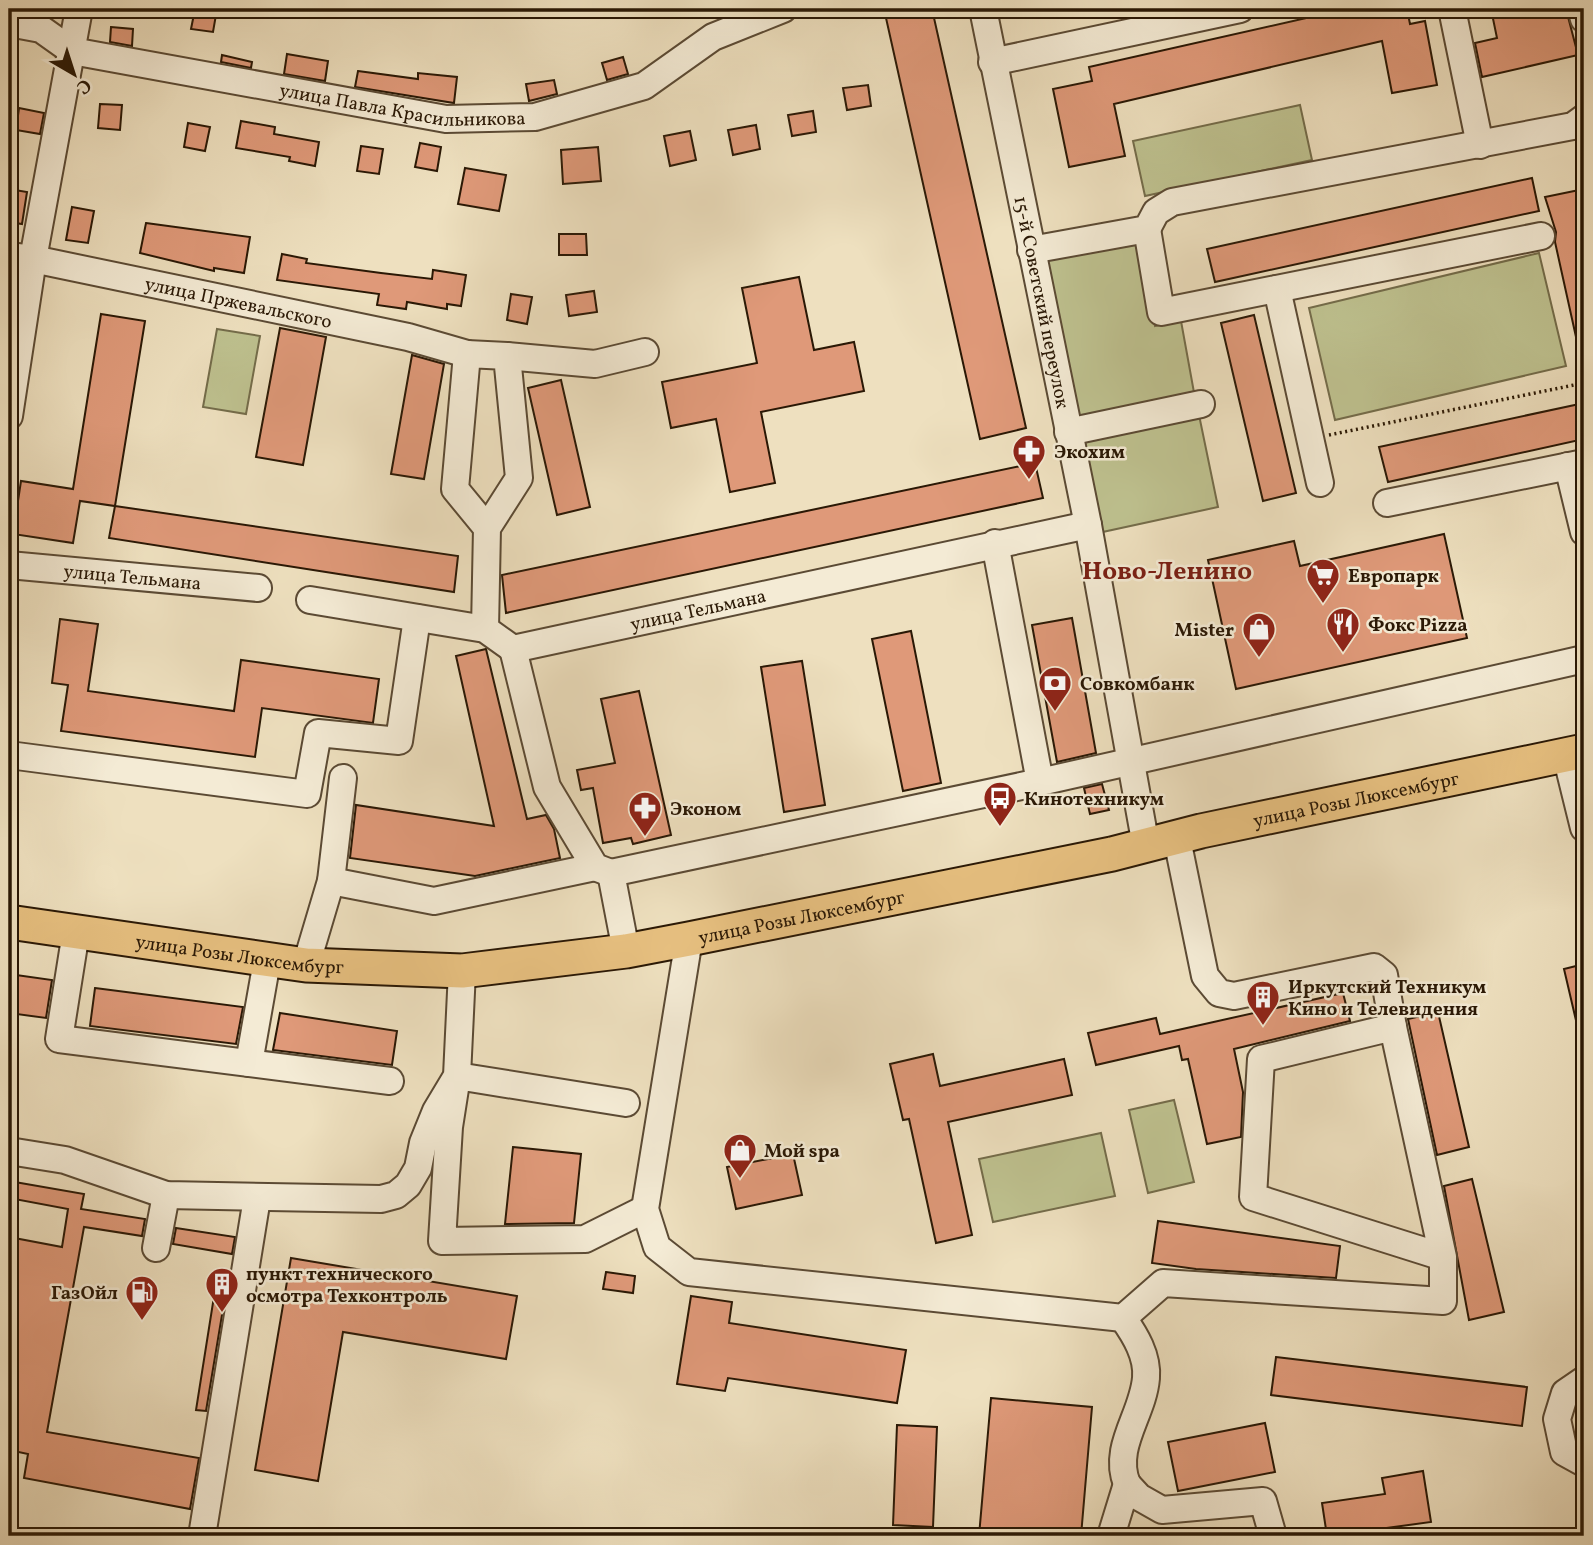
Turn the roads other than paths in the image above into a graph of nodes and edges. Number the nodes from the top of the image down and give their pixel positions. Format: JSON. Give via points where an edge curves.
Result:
{"nodes":[{"id":1,"x":79,"y":9,"type":"edge"},
{"id":2,"x":783,"y":9,"type":"edge"},
{"id":3,"x":983,"y":9,"type":"edge"},
{"id":4,"x":1240,"y":9,"type":"edge"},
{"id":5,"x":1452,"y":9,"type":"edge"},
{"id":6,"x":1581,"y":9,"type":"edge"},
{"id":7,"x":1584,"y":19,"type":"edge"},
{"id":8,"x":9,"y":23,"type":"edge"},
{"id":9,"x":72,"y":51,"type":"junction"},
{"id":10,"x":992,"y":62,"type":"junction"},
{"id":11,"x":1584,"y":119,"type":"edge"},
{"id":12,"x":1480,"y":145,"type":"junction"},
{"id":13,"x":1147,"y":229,"type":"junction"},
{"id":14,"x":1541,"y":236,"type":"dead end"},
{"id":15,"x":1031,"y":250,"type":"junction"},
{"id":16,"x":21,"y":258,"type":"edge"},
{"id":17,"x":1277,"y":289,"type":"junction"},
{"id":18,"x":645,"y":352,"type":"dead end"},
{"id":19,"x":467,"y":354,"type":"junction"},
{"id":20,"x":507,"y":356,"type":"junction"},
{"id":21,"x":1201,"y":404,"type":"dead end"},
{"id":22,"x":9,"y":416,"type":"edge"},
{"id":23,"x":1069,"y":432,"type":"junction"},
{"id":24,"x":1576,"y":465,"type":"edge"},
{"id":25,"x":1320,"y":483,"type":"dead end"},
{"id":26,"x":1387,"y":503,"type":"dead end"},
{"id":27,"x":1088,"y":525,"type":"junction"},
{"id":28,"x":487,"y":528,"type":"junction"},
{"id":29,"x":1584,"y":532,"type":"edge"},
{"id":30,"x":995,"y":543,"type":"junction"},
{"id":31,"x":9,"y":565,"type":"edge"},
{"id":32,"x":258,"y":588,"type":"dead end"},
{"id":33,"x":310,"y":600,"type":"dead end"},
{"id":34,"x":417,"y":618,"type":"junction"},
{"id":35,"x":485,"y":629,"type":"junction"},
{"id":36,"x":513,"y":649,"type":"junction"},
{"id":37,"x":1584,"y":659,"type":"edge"},
{"id":38,"x":1575,"y":753,"type":"edge"},
{"id":39,"x":9,"y":755,"type":"edge"},
{"id":40,"x":1130,"y":760,"type":"junction"},
{"id":41,"x":343,"y":778,"type":"dead end"},
{"id":42,"x":1040,"y":782,"type":"junction"},
{"id":43,"x":1584,"y":828,"type":"edge"},
{"id":44,"x":1162,"y":842,"type":"junction"},
{"id":45,"x":603,"y":870,"type":"junction"},
{"id":46,"x":331,"y":881,"type":"junction"},
{"id":47,"x":9,"y":922,"type":"edge"},
{"id":48,"x":76,"y":932,"type":"junction"},
{"id":49,"x":689,"y":939,"type":"junction"},
{"id":50,"x":626,"y":951,"type":"junction"},
{"id":51,"x":267,"y":961,"type":"junction"},
{"id":52,"x":306,"y":965,"type":"junction"},
{"id":53,"x":462,"y":971,"type":"junction"},
{"id":54,"x":1393,"y":1027,"type":"junction"},
{"id":55,"x":249,"y":1063,"type":"junction"},
{"id":56,"x":457,"y":1076,"type":"junction"},
{"id":57,"x":390,"y":1081,"type":"dead end"},
{"id":58,"x":626,"y":1103,"type":"dead end"},
{"id":59,"x":9,"y":1151,"type":"edge"},
{"id":60,"x":166,"y":1195,"type":"junction"},
{"id":61,"x":257,"y":1198,"type":"junction"},
{"id":62,"x":645,"y":1209,"type":"junction"},
{"id":63,"x":156,"y":1248,"type":"dead end"},
{"id":64,"x":1443,"y":1257,"type":"junction"},
{"id":65,"x":1124,"y":1318,"type":"junction"},
{"id":66,"x":1584,"y":1380,"type":"edge"},
{"id":67,"x":1584,"y":1463,"type":"edge"},
{"id":68,"x":1127,"y":1484,"type":"junction"},
{"id":69,"x":202,"y":1536,"type":"edge"},
{"id":70,"x":1111,"y":1536,"type":"edge"},
{"id":71,"x":1273,"y":1536,"type":"edge"}],
"edges":[{"from":1,"to":9,"type":"street"},
{"from":2,"to":9,"type":"street","name":"улица Павла Красильникова","via":[[713,37],[644,86],[535,117],[446,119]]},
{"from":3,"to":10,"type":"street","name":"15-й Советский переулок"},
{"from":4,"to":10,"type":"street"},
{"from":5,"to":12,"type":"street"},
{"from":6,"to":7,"type":"street"},
{"from":8,"to":9,"type":"street","name":"улица Павла Красильникова","via":[[41,29]]},
{"from":9,"to":16,"type":"street"},
{"from":10,"to":15,"type":"street","name":"15-й Советский переулок"},
{"from":11,"to":12,"type":"street","via":[[1573,126]]},
{"from":12,"to":13,"type":"street","via":[[1172,202],[1156,212]]},
{"from":13,"to":15,"type":"street"},
{"from":13,"to":17,"type":"street","via":[[1161,312]]},
{"from":14,"to":17,"type":"street"},
{"from":15,"to":23,"type":"street","name":"15-й Советский переулок"},
{"from":16,"to":19,"type":"street","name":"улица Пржевальского","via":[[408,337]]},
{"from":16,"to":22,"type":"street"},
{"from":17,"to":25,"type":"street"},
{"from":18,"to":20,"type":"street","name":"улица Пржевальского","via":[[594,363]]},
{"from":19,"to":20,"type":"street","name":"улица Пржевальского"},
{"from":19,"to":28,"type":"street","via":[[455,489]]},
{"from":20,"to":28,"type":"street","via":[[519,478]]},
{"from":21,"to":23,"type":"street"},
{"from":23,"to":27,"type":"street","name":"15-й Советский переулок"},
{"from":24,"to":26,"type":"street"},
{"from":24,"to":29,"type":"street"},
{"from":27,"to":30,"type":"street","name":"улица Тельмана"},
{"from":27,"to":40,"type":"street","name":"15-й Советский переулок"},
{"from":28,"to":35,"type":"street"},
{"from":30,"to":36,"type":"street","name":"улица Тельмана"},
{"from":30,"to":42,"type":"street"},
{"from":31,"to":32,"type":"street","name":"улица Тельмана"},
{"from":33,"to":34,"type":"street"},
{"from":34,"to":35,"type":"street"},
{"from":34,"to":39,"type":"street","via":[[399,741],[318,733],[307,794]]},
{"from":35,"to":36,"type":"street"},
{"from":36,"to":45,"type":"street","via":[[547,787]]},
{"from":37,"to":40,"type":"street"},
{"from":38,"to":43,"type":"street"},
{"from":38,"to":44,"type":"main road","name":"улица Розы Люксембург"},
{"from":40,"to":42,"type":"street"},
{"from":40,"to":44,"type":"street","name":"15-й Советский переулок"},
{"from":41,"to":46,"type":"street"},
{"from":42,"to":45,"type":"street"},
{"from":44,"to":49,"type":"main road","name":"улица Розы Люксембург"},
{"from":44,"to":54,"type":"street","name":"15-й Советский переулок","via":[[1205,976],[1219,993],[1234,996],[1374,967],[1384,975]]},
{"from":45,"to":46,"type":"street","via":[[434,901]]},
{"from":45,"to":50,"type":"street"},
{"from":46,"to":52,"type":"street"},
{"from":47,"to":48,"type":"main road","name":"улица Розы Люксембург"},
{"from":48,"to":51,"type":"main road","name":"улица Розы Люксембург"},
{"from":48,"to":55,"type":"street","via":[[59,1039]]},
{"from":49,"to":50,"type":"main road","name":"улица Розы Люксембург"},
{"from":49,"to":62,"type":"street"},
{"from":50,"to":53,"type":"main road","name":"улица Розы Люксембург"},
{"from":51,"to":52,"type":"main road","name":"улица Розы Люксембург"},
{"from":51,"to":55,"type":"street"},
{"from":52,"to":53,"type":"main road","name":"улица Розы Люксембург"},
{"from":53,"to":56,"type":"street"},
{"from":54,"to":64,"type":"street"},
{"from":54,"to":64,"type":"street","via":[[1261,1059],[1252,1197]]},
{"from":55,"to":57,"type":"street"},
{"from":56,"to":58,"type":"street"},
{"from":56,"to":61,"type":"street","via":[[436,1111],[418,1168],[396,1195],[381,1199]]},
{"from":56,"to":62,"type":"street","via":[[442,1241],[585,1239]]},
{"from":59,"to":60,"type":"street","via":[[65,1160]]},
{"from":60,"to":61,"type":"street"},
{"from":60,"to":63,"type":"street"},
{"from":61,"to":69,"type":"street"},
{"from":62,"to":65,"type":"street","via":[[657,1247],[689,1272]]},
{"from":64,"to":65,"type":"street","via":[[1443,1301],[1163,1283]]},
{"from":65,"to":68,"type":"street","via":[[1142,1350],[1146,1378],[1124,1453],[1122,1471]]},
{"from":66,"to":67,"type":"street","via":[[1565,1393],[1557,1419],[1564,1452]]},
{"from":68,"to":70,"type":"street"},
{"from":68,"to":71,"type":"street","via":[[1162,1510],[1263,1501]]}]}
